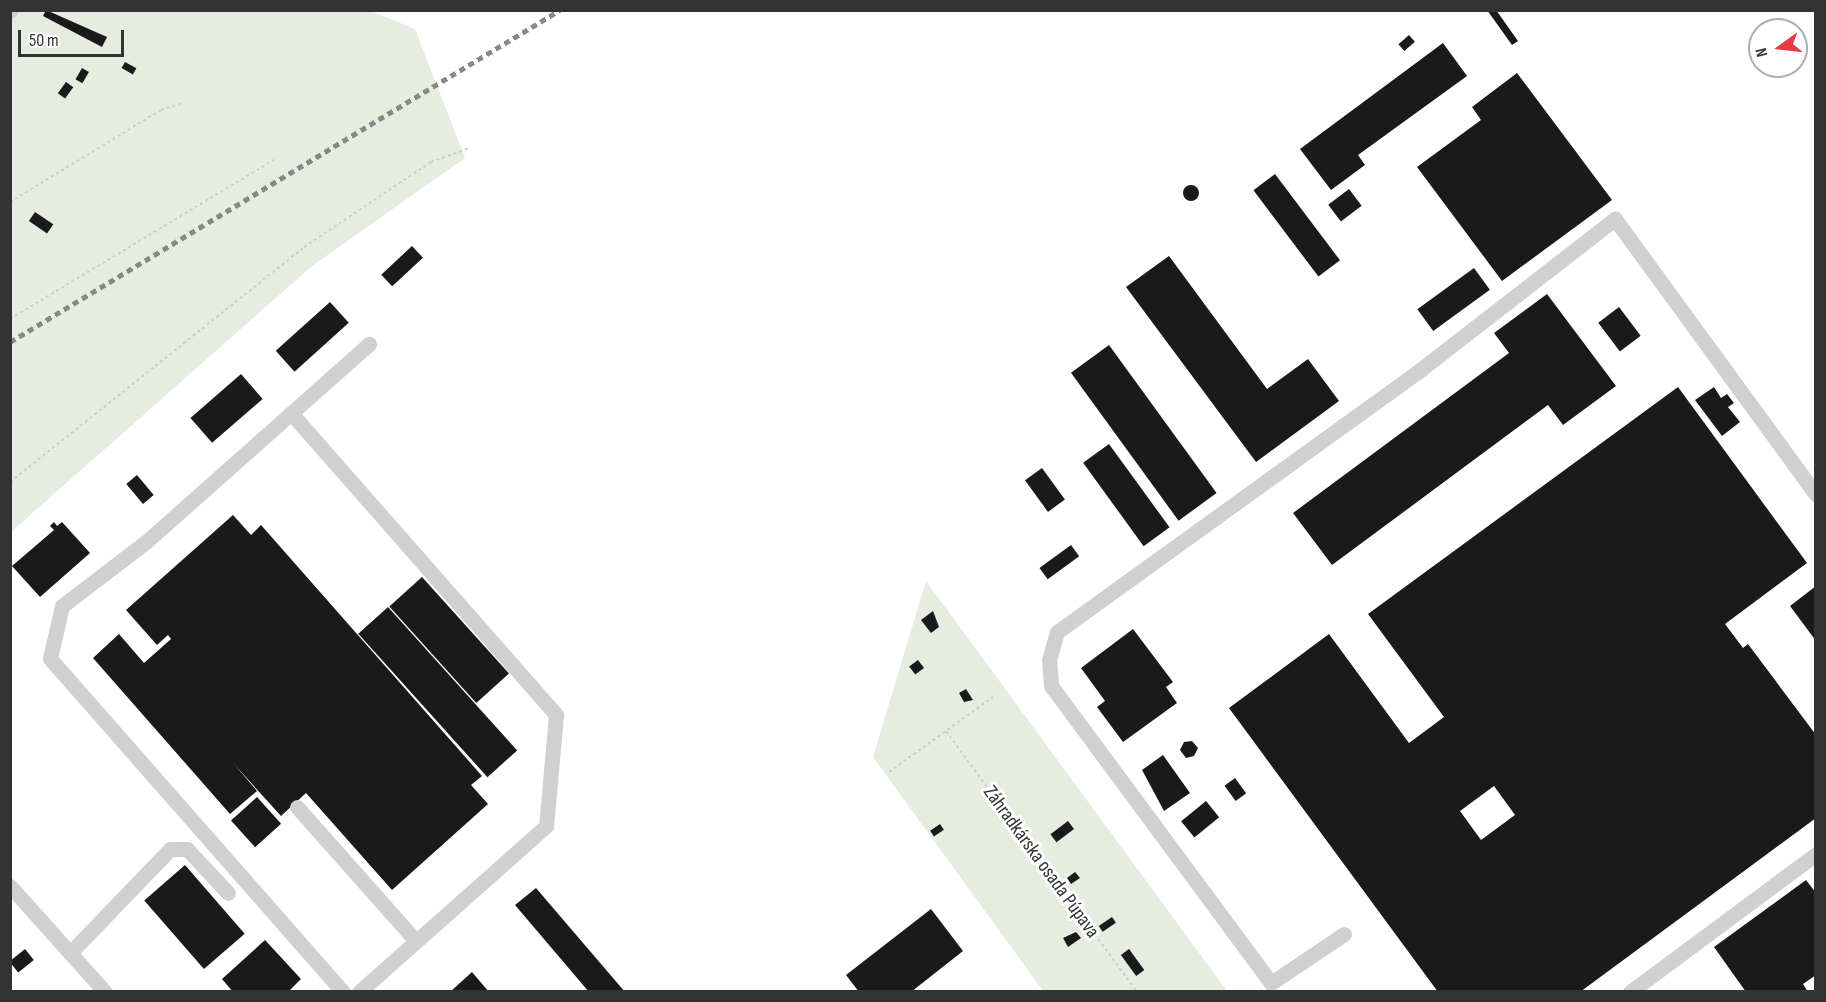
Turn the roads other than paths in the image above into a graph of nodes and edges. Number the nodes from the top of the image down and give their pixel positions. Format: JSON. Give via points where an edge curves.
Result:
{"nodes":[{"id":1,"x":369,"y":344,"type":"dead end"},
{"id":2,"x":291,"y":413,"type":"junction"},
{"id":3,"x":1815,"y":495,"type":"edge"},
{"id":4,"x":297,"y":807,"type":"dead end"},
{"id":5,"x":1815,"y":854,"type":"edge"},
{"id":6,"x":10,"y":886,"type":"edge"},
{"id":7,"x":228,"y":893,"type":"dead end"},
{"id":8,"x":1344,"y":934,"type":"dead end"},
{"id":9,"x":416,"y":941,"type":"junction"},
{"id":10,"x":70,"y":953,"type":"junction"},
{"id":11,"x":105,"y":992,"type":"edge"},
{"id":12,"x":343,"y":992,"type":"edge"},
{"id":13,"x":359,"y":992,"type":"edge"},
{"id":14,"x":1630,"y":992,"type":"edge"}],
"edges":[{"from":1,"to":2,"type":"street"},
{"from":2,"to":9,"type":"street","via":[[556,715],[546,826]]},
{"from":2,"to":12,"type":"street","via":[[147,541],[62,606],[50,658]]},
{"from":3,"to":8,"type":"street","via":[[1615,219],[1419,370],[1057,632],[1049,660],[1051,687],[1270,983]]},
{"from":4,"to":9,"type":"street"},
{"from":5,"to":14,"type":"street"},
{"from":6,"to":10,"type":"street"},
{"from":7,"to":10,"type":"street","via":[[187,849],[170,849]]},
{"from":9,"to":13,"type":"street"},
{"from":10,"to":11,"type":"street"}]}
